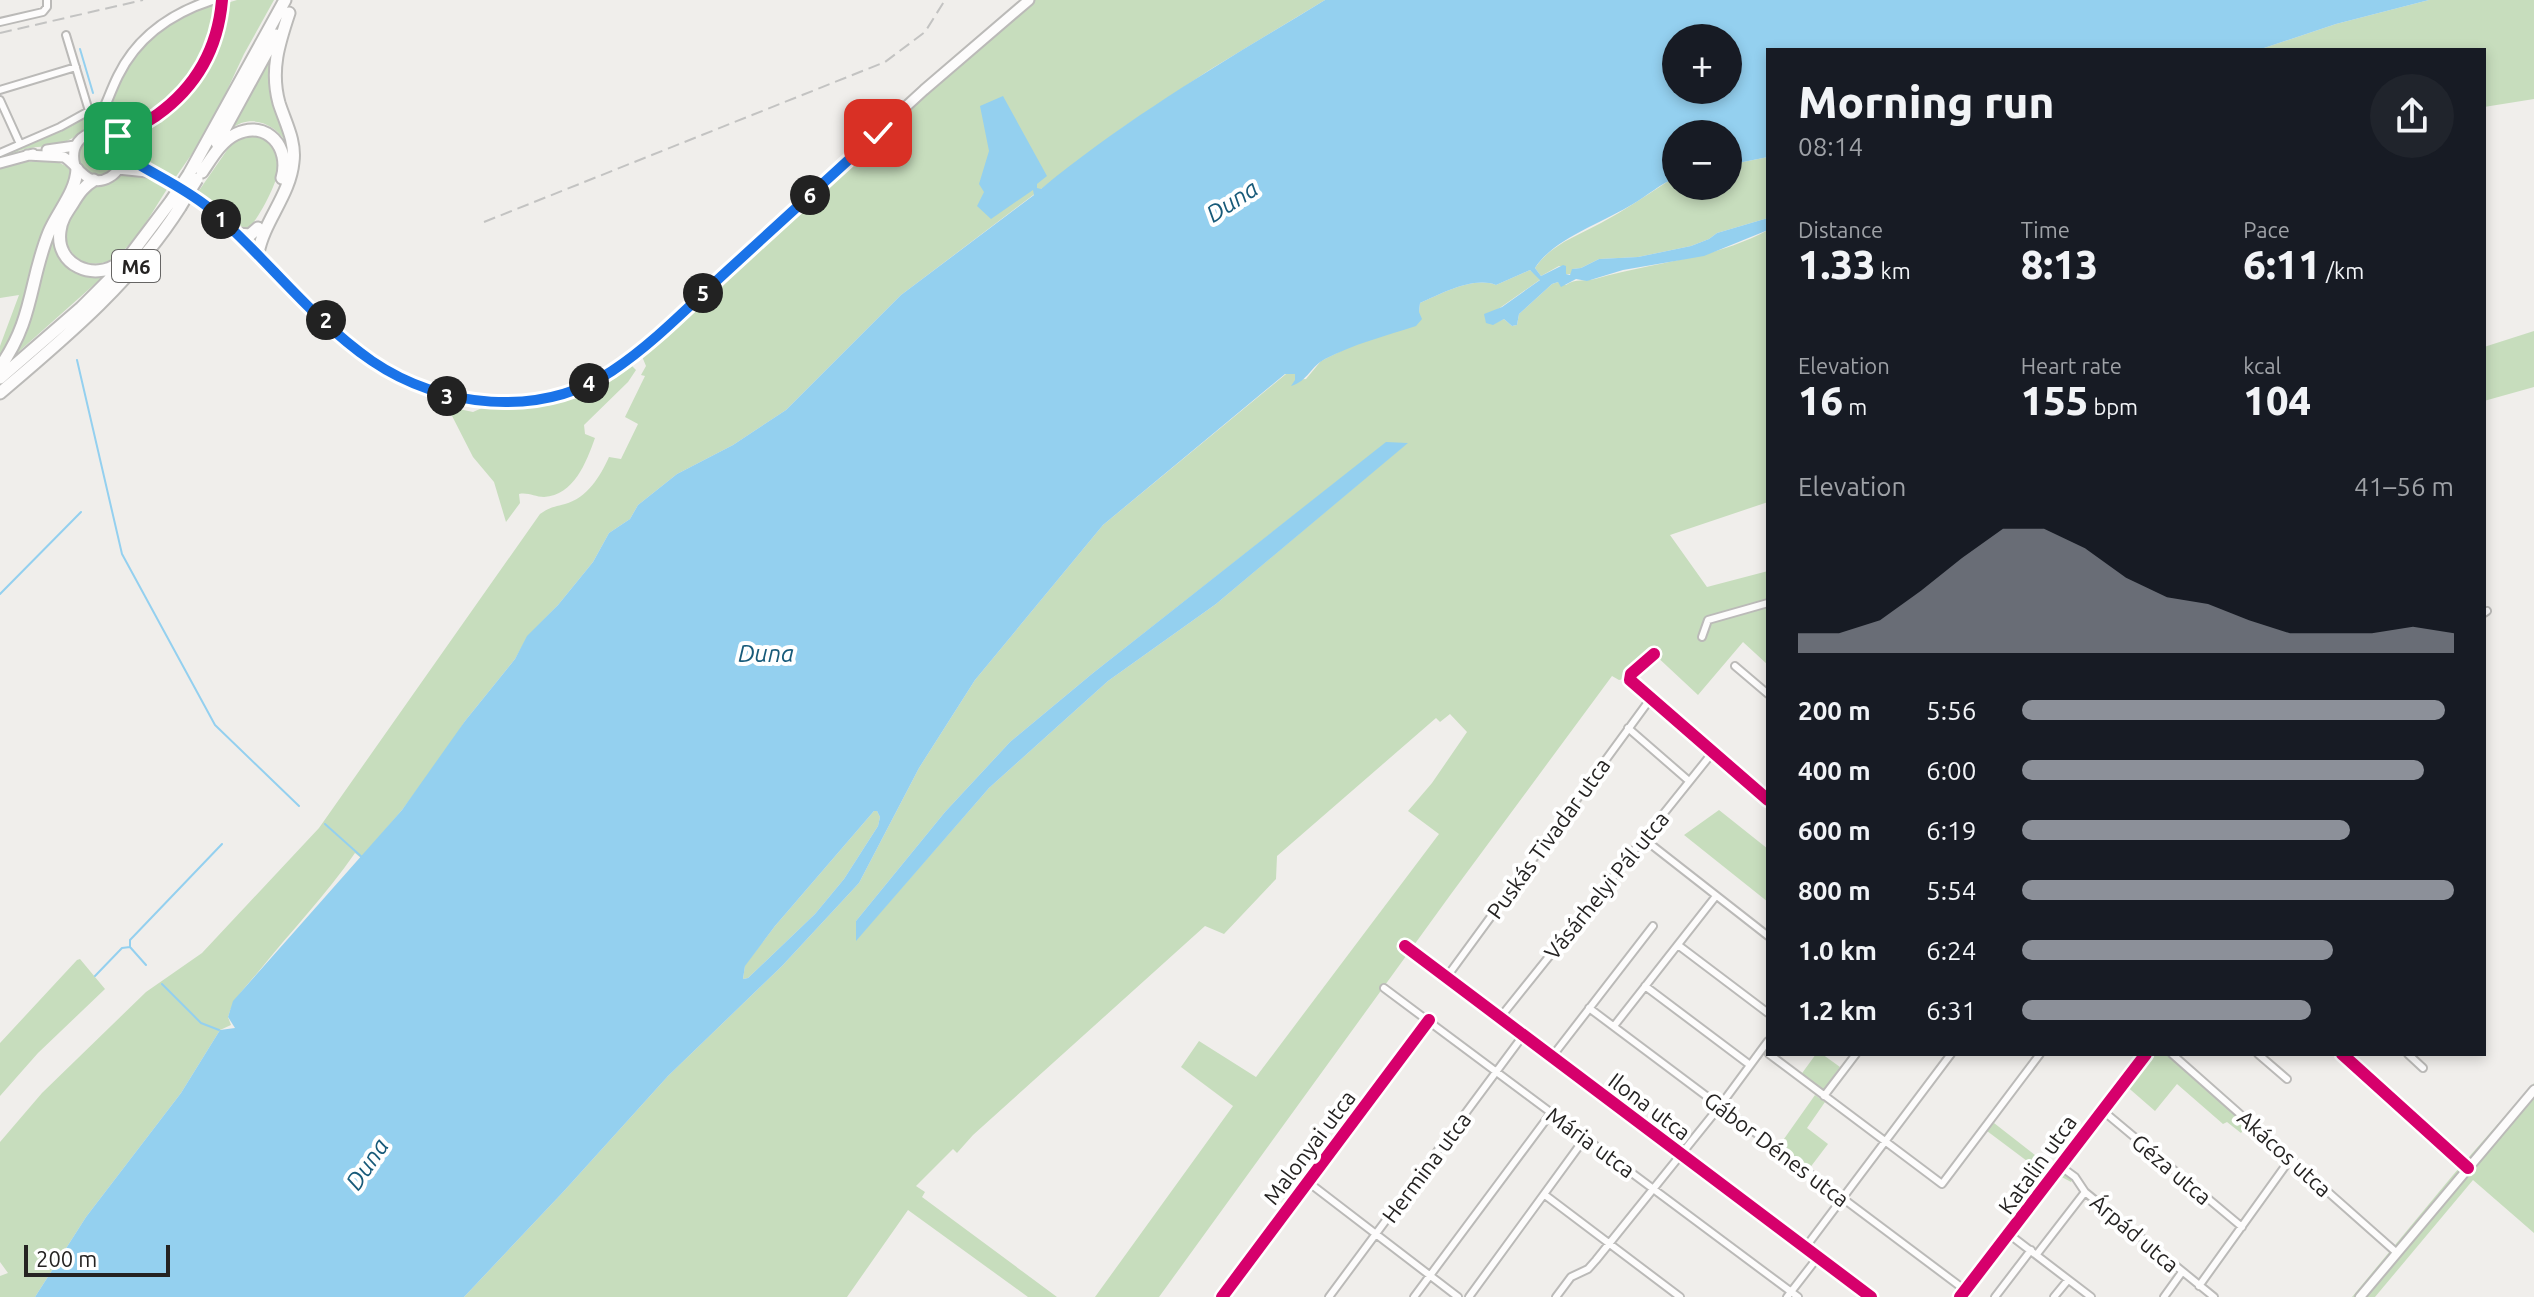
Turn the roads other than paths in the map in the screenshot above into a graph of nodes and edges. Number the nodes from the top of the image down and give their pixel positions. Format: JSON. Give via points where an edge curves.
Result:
{"nodes":[{"id":1,"x":47,"y":0,"type":"edge"},
{"id":2,"x":212,"y":0,"type":"edge"},
{"id":3,"x":222,"y":0,"type":"edge"},
{"id":4,"x":1029,"y":0,"type":"edge"},
{"id":5,"x":289,"y":4,"type":"edge"},
{"id":6,"x":0,"y":22,"type":"edge"},
{"id":7,"x":66,"y":35,"type":"dead end"},
{"id":8,"x":76,"y":67,"type":"junction"},
{"id":9,"x":0,"y":90,"type":"edge"},
{"id":10,"x":108,"y":99,"type":"junction"},
{"id":11,"x":0,"y":100,"type":"edge"},
{"id":12,"x":145,"y":123,"type":"junction"},
{"id":13,"x":92,"y":132,"type":"junction"},
{"id":14,"x":110,"y":135,"type":"junction"},
{"id":15,"x":20,"y":144,"type":"junction"},
{"id":16,"x":75,"y":146,"type":"junction"},
{"id":17,"x":121,"y":151,"type":"junction"},
{"id":18,"x":0,"y":153,"type":"edge"},
{"id":19,"x":27,"y":155,"type":"junction"},
{"id":20,"x":0,"y":163,"type":"edge"},
{"id":21,"x":76,"y":168,"type":"junction"},
{"id":22,"x":118,"y":169,"type":"junction"},
{"id":23,"x":158,"y":174,"type":"junction"},
{"id":24,"x":196,"y":175,"type":"junction"},
{"id":25,"x":94,"y":180,"type":"junction"},
{"id":26,"x":175,"y":204,"type":"junction"},
{"id":27,"x":148,"y":233,"type":"junction"},
{"id":28,"x":260,"y":233,"type":"junction"},
{"id":29,"x":238,"y":234,"type":"junction"},
{"id":30,"x":254,"y":250,"type":"junction"},
{"id":31,"x":0,"y":367,"type":"edge"},
{"id":32,"x":0,"y":378,"type":"edge"},
{"id":33,"x":0,"y":393,"type":"edge"},
{"id":34,"x":1766,"y":604,"type":"edge"},
{"id":35,"x":1702,"y":637,"type":"dead end"},
{"id":36,"x":1654,"y":654,"type":"dead end"},
{"id":37,"x":1735,"y":666,"type":"dead end"},
{"id":38,"x":1766,"y":692,"type":"edge"},
{"id":39,"x":1651,"y":698,"type":"junction"},
{"id":40,"x":1628,"y":728,"type":"junction"},
{"id":41,"x":1713,"y":752,"type":"junction"},
{"id":42,"x":1689,"y":781,"type":"junction"},
{"id":43,"x":1766,"y":798,"type":"edge"},
{"id":44,"x":1644,"y":839,"type":"junction"},
{"id":45,"x":1716,"y":896,"type":"junction"},
{"id":46,"x":1653,"y":926,"type":"dead end"},
{"id":47,"x":1766,"y":934,"type":"edge"},
{"id":48,"x":1678,"y":945,"type":"junction"},
{"id":49,"x":1405,"y":946,"type":"dead end"},
{"id":50,"x":1446,"y":978,"type":"junction"},
{"id":51,"x":1645,"y":986,"type":"junction"},
{"id":52,"x":1384,"y":988,"type":"dead end"},
{"id":53,"x":1589,"y":1008,"type":"junction"},
{"id":54,"x":1766,"y":1011,"type":"edge"},
{"id":55,"x":1499,"y":1019,"type":"junction"},
{"id":56,"x":1429,"y":1020,"type":"junction"},
{"id":57,"x":1614,"y":1026,"type":"junction"},
{"id":58,"x":1522,"y":1037,"type":"junction"},
{"id":59,"x":1766,"y":1052,"type":"edge"},
{"id":60,"x":1771,"y":1056,"type":"edge"},
{"id":61,"x":1854,"y":1056,"type":"edge"},
{"id":62,"x":1949,"y":1056,"type":"edge"},
{"id":63,"x":2038,"y":1056,"type":"edge"},
{"id":64,"x":2144,"y":1056,"type":"edge"},
{"id":65,"x":2174,"y":1056,"type":"edge"},
{"id":66,"x":2260,"y":1056,"type":"edge"},
{"id":67,"x":2344,"y":1056,"type":"edge"},
{"id":68,"x":2410,"y":1056,"type":"edge"},
{"id":69,"x":1551,"y":1058,"type":"junction"},
{"id":70,"x":1750,"y":1065,"type":"junction"},
{"id":71,"x":2423,"y":1068,"type":"dead end"},
{"id":72,"x":1496,"y":1072,"type":"junction"},
{"id":73,"x":2287,"y":1079,"type":"dead end"},
{"id":74,"x":2534,"y":1090,"type":"edge"},
{"id":75,"x":1824,"y":1096,"type":"junction"},
{"id":76,"x":1720,"y":1106,"type":"junction"},
{"id":77,"x":2102,"y":1110,"type":"junction"},
{"id":78,"x":1551,"y":1113,"type":"junction"},
{"id":79,"x":1585,"y":1138,"type":"junction"},
{"id":80,"x":1884,"y":1141,"type":"junction"},
{"id":81,"x":1680,"y":1153,"type":"junction"},
{"id":82,"x":2291,"y":1158,"type":"junction"},
{"id":83,"x":2060,"y":1166,"type":"junction"},
{"id":84,"x":2468,"y":1168,"type":"junction"},
{"id":85,"x":1308,"y":1182,"type":"junction"},
{"id":86,"x":1653,"y":1187,"type":"junction"},
{"id":87,"x":2085,"y":1192,"type":"junction"},
{"id":88,"x":1545,"y":1195,"type":"junction"},
{"id":89,"x":1841,"y":1199,"type":"junction"},
{"id":90,"x":2242,"y":1227,"type":"junction"},
{"id":91,"x":1376,"y":1234,"type":"junction"},
{"id":92,"x":2010,"y":1235,"type":"junction"},
{"id":93,"x":1609,"y":1244,"type":"junction"},
{"id":94,"x":1805,"y":1248,"type":"junction"},
{"id":95,"x":2034,"y":1252,"type":"junction"},
{"id":96,"x":2397,"y":1253,"type":"junction"},
{"id":97,"x":1818,"y":1257,"type":"junction"},
{"id":98,"x":2182,"y":1272,"type":"junction"},
{"id":99,"x":1430,"y":1275,"type":"junction"},
{"id":100,"x":2068,"y":1280,"type":"junction"},
{"id":101,"x":2199,"y":1286,"type":"junction"},
{"id":102,"x":1965,"y":1290,"type":"junction"},
{"id":103,"x":1790,"y":1294,"type":"edge"},
{"id":104,"x":1560,"y":1295,"type":"edge"},
{"id":105,"x":1222,"y":1297,"type":"edge"},
{"id":106,"x":1329,"y":1297,"type":"edge"},
{"id":107,"x":1414,"y":1297,"type":"edge"},
{"id":108,"x":1458,"y":1297,"type":"edge"},
{"id":109,"x":1469,"y":1297,"type":"edge"},
{"id":110,"x":1680,"y":1297,"type":"edge"},
{"id":111,"x":1798,"y":1297,"type":"edge"},
{"id":112,"x":1871,"y":1297,"type":"edge"},
{"id":113,"x":1960,"y":1297,"type":"edge"},
{"id":114,"x":1995,"y":1297,"type":"edge"},
{"id":115,"x":2054,"y":1297,"type":"edge"},
{"id":116,"x":2091,"y":1297,"type":"edge"},
{"id":117,"x":2164,"y":1297,"type":"edge"},
{"id":118,"x":2214,"y":1297,"type":"edge"},
{"id":119,"x":2360,"y":1297,"type":"edge"}],
"edges":[{"from":1,"to":6,"type":"street","via":[[43,12]]},
{"from":2,"to":10,"type":"main road","via":[[183,11],[147,36],[119,72]]},
{"from":3,"to":12,"type":"main road","via":[[205,63],[179,97]]},
{"from":4,"to":30,"type":"main road","via":[[645,346],[610,373],[578,388],[511,402],[478,401],[424,388],[355,348]]},
{"from":5,"to":24,"type":"highway","number":"M6"},
{"from":5,"to":28,"type":"highway","via":[[275,77],[293,143],[293,163]]},
{"from":7,"to":8,"type":"street"},
{"from":8,"to":9,"type":"street"},
{"from":8,"to":15,"type":"street","via":[[89,111]]},
{"from":10,"to":13,"type":"main road"},
{"from":10,"to":14,"type":"main road"},
{"from":11,"to":15,"type":"street"},
{"from":12,"to":14,"type":"main road"},
{"from":12,"to":17,"type":"main road"},
{"from":13,"to":14,"type":"main road"},
{"from":13,"to":16,"type":"main road"},
{"from":14,"to":17,"type":"main road"},
{"from":15,"to":18,"type":"street"},
{"from":16,"to":19,"type":"main road"},
{"from":16,"to":21,"type":"main road"},
{"from":17,"to":22,"type":"main road"},
{"from":17,"to":23,"type":"main road"},
{"from":19,"to":20,"type":"main road"},
{"from":19,"to":21,"type":"main road","via":[[64,157]]},
{"from":21,"to":25,"type":"main road"},
{"from":21,"to":31,"type":"highway","via":[[73,189],[48,234],[27,315]]},
{"from":22,"to":23,"type":"main road"},
{"from":22,"to":25,"type":"main road","via":[[108,178]]},
{"from":23,"to":29,"type":"main road"},
{"from":24,"to":26,"type":"highway","number":"M6","bridge":true},
{"from":24,"to":28,"type":"highway","via":[[238,132],[259,131],[273,138],[283,152],[285,169]]},
{"from":25,"to":27,"type":"highway","via":[[81,190],[61,222],[60,243],[71,262],[85,270],[107,270]]},
{"from":26,"to":27,"type":"highway","number":"M6"},
{"from":26,"to":33,"type":"highway","number":"M6","via":[[142,260]]},
{"from":27,"to":32,"type":"highway","number":"M6","via":[[103,286]]},
{"from":28,"to":29,"type":"highway"},
{"from":28,"to":30,"type":"highway"},
{"from":29,"to":30,"type":"main road"},
{"from":34,"to":35,"type":"street","via":[[1708,620]]},
{"from":36,"to":39,"type":"street","via":[[1630,680]]},
{"from":37,"to":38,"type":"street"},
{"from":39,"to":40,"type":"street","name":"Puskás Tivadar utca"},
{"from":39,"to":41,"type":"street"},
{"from":40,"to":42,"type":"street"},
{"from":40,"to":50,"type":"street","name":"Puskás Tivadar utca"},
{"from":41,"to":42,"type":"street","name":"Vásárhelyi Pál utca"},
{"from":41,"to":43,"type":"street"},
{"from":42,"to":44,"type":"street","name":"Vásárhelyi Pál utca"},
{"from":44,"to":45,"type":"street"},
{"from":44,"to":55,"type":"street","name":"Vásárhelyi Pál utca"},
{"from":45,"to":47,"type":"street"},
{"from":45,"to":48,"type":"street"},
{"from":46,"to":53,"type":"street"},
{"from":48,"to":51,"type":"street"},
{"from":48,"to":54,"type":"street"},
{"from":49,"to":50,"type":"street","name":"Ilona utca"},
{"from":50,"to":55,"type":"street","name":"Ilona utca"},
{"from":51,"to":57,"type":"street"},
{"from":51,"to":70,"type":"street"},
{"from":52,"to":56,"type":"street","name":"Mária utca"},
{"from":53,"to":57,"type":"street","name":"Gábor Dénes utca"},
{"from":53,"to":69,"type":"street"},
{"from":55,"to":58,"type":"street","name":"Ilona utca"},
{"from":56,"to":72,"type":"street","name":"Mária utca"},
{"from":56,"to":85,"type":"street","name":"Malonyai utca"},
{"from":57,"to":76,"type":"street","name":"Gábor Dénes utca"},
{"from":58,"to":69,"type":"street","name":"Ilona utca"},
{"from":58,"to":72,"type":"street","name":"Hermina utca"},
{"from":59,"to":70,"type":"street"},
{"from":60,"to":75,"type":"street"},
{"from":61,"to":75,"type":"street"},
{"from":62,"to":80,"type":"street"},
{"from":63,"to":80,"type":"street","via":[[1942,1184]]},
{"from":64,"to":77,"type":"street","name":"Katalin utca"},
{"from":65,"to":82,"type":"street","name":"Akácos utca"},
{"from":66,"to":73,"type":"street"},
{"from":67,"to":84,"type":"street"},
{"from":68,"to":71,"type":"street"},
{"from":69,"to":81,"type":"street","name":"Ilona utca"},
{"from":70,"to":76,"type":"street"},
{"from":72,"to":78,"type":"street","name":"Mária utca"},
{"from":72,"to":91,"type":"street","name":"Hermina utca"},
{"from":74,"to":84,"type":"main road"},
{"from":75,"to":80,"type":"street"},
{"from":76,"to":81,"type":"street"},
{"from":76,"to":89,"type":"street","name":"Gábor Dénes utca"},
{"from":77,"to":83,"type":"street","name":"Katalin utca"},
{"from":77,"to":90,"type":"street","name":"Géza utca"},
{"from":78,"to":79,"type":"street","name":"Mária utca"},
{"from":78,"to":99,"type":"street"},
{"from":79,"to":86,"type":"street","name":"Mária utca"},
{"from":79,"to":88,"type":"street"},
{"from":80,"to":89,"type":"street"},
{"from":81,"to":86,"type":"street"},
{"from":81,"to":94,"type":"street","name":"Ilona utca"},
{"from":82,"to":90,"type":"street"},
{"from":82,"to":96,"type":"street","name":"Akácos utca"},
{"from":83,"to":87,"type":"street","name":"Árpád utca"},
{"from":83,"to":92,"type":"street","name":"Katalin utca"},
{"from":84,"to":96,"type":"main road"},
{"from":85,"to":91,"type":"street"},
{"from":85,"to":105,"type":"street","name":"Malonyai utca"},
{"from":86,"to":93,"type":"street"},
{"from":86,"to":103,"type":"street","name":"Mária utca"},
{"from":87,"to":95,"type":"street"},
{"from":87,"to":98,"type":"street","name":"Árpád utca"},
{"from":88,"to":93,"type":"street"},
{"from":88,"to":109,"type":"street"},
{"from":89,"to":94,"type":"street"},
{"from":89,"to":102,"type":"street","name":"Gábor Dénes utca"},
{"from":90,"to":101,"type":"street"},
{"from":91,"to":99,"type":"street"},
{"from":91,"to":106,"type":"street","name":"Hermina utca"},
{"from":92,"to":95,"type":"street"},
{"from":92,"to":102,"type":"street","name":"Katalin utca"},
{"from":93,"to":104,"type":"street","via":[[1592,1265],[1571,1277]]},
{"from":93,"to":110,"type":"street"},
{"from":94,"to":97,"type":"street","name":"Ilona utca"},
{"from":95,"to":100,"type":"street"},
{"from":95,"to":114,"type":"street"},
{"from":96,"to":119,"type":"main road"},
{"from":97,"to":103,"type":"street"},
{"from":97,"to":112,"type":"street","name":"Ilona utca"},
{"from":98,"to":101,"type":"street","name":"Árpád utca"},
{"from":98,"to":117,"type":"street"},
{"from":99,"to":107,"type":"street"},
{"from":99,"to":108,"type":"street"},
{"from":100,"to":115,"type":"street"},
{"from":100,"to":116,"type":"street"},
{"from":101,"to":118,"type":"street","name":"Árpád utca"},
{"from":102,"to":113,"type":"street","name":"Katalin utca"},
{"from":103,"to":111,"type":"street","name":"Mária utca"}]}
